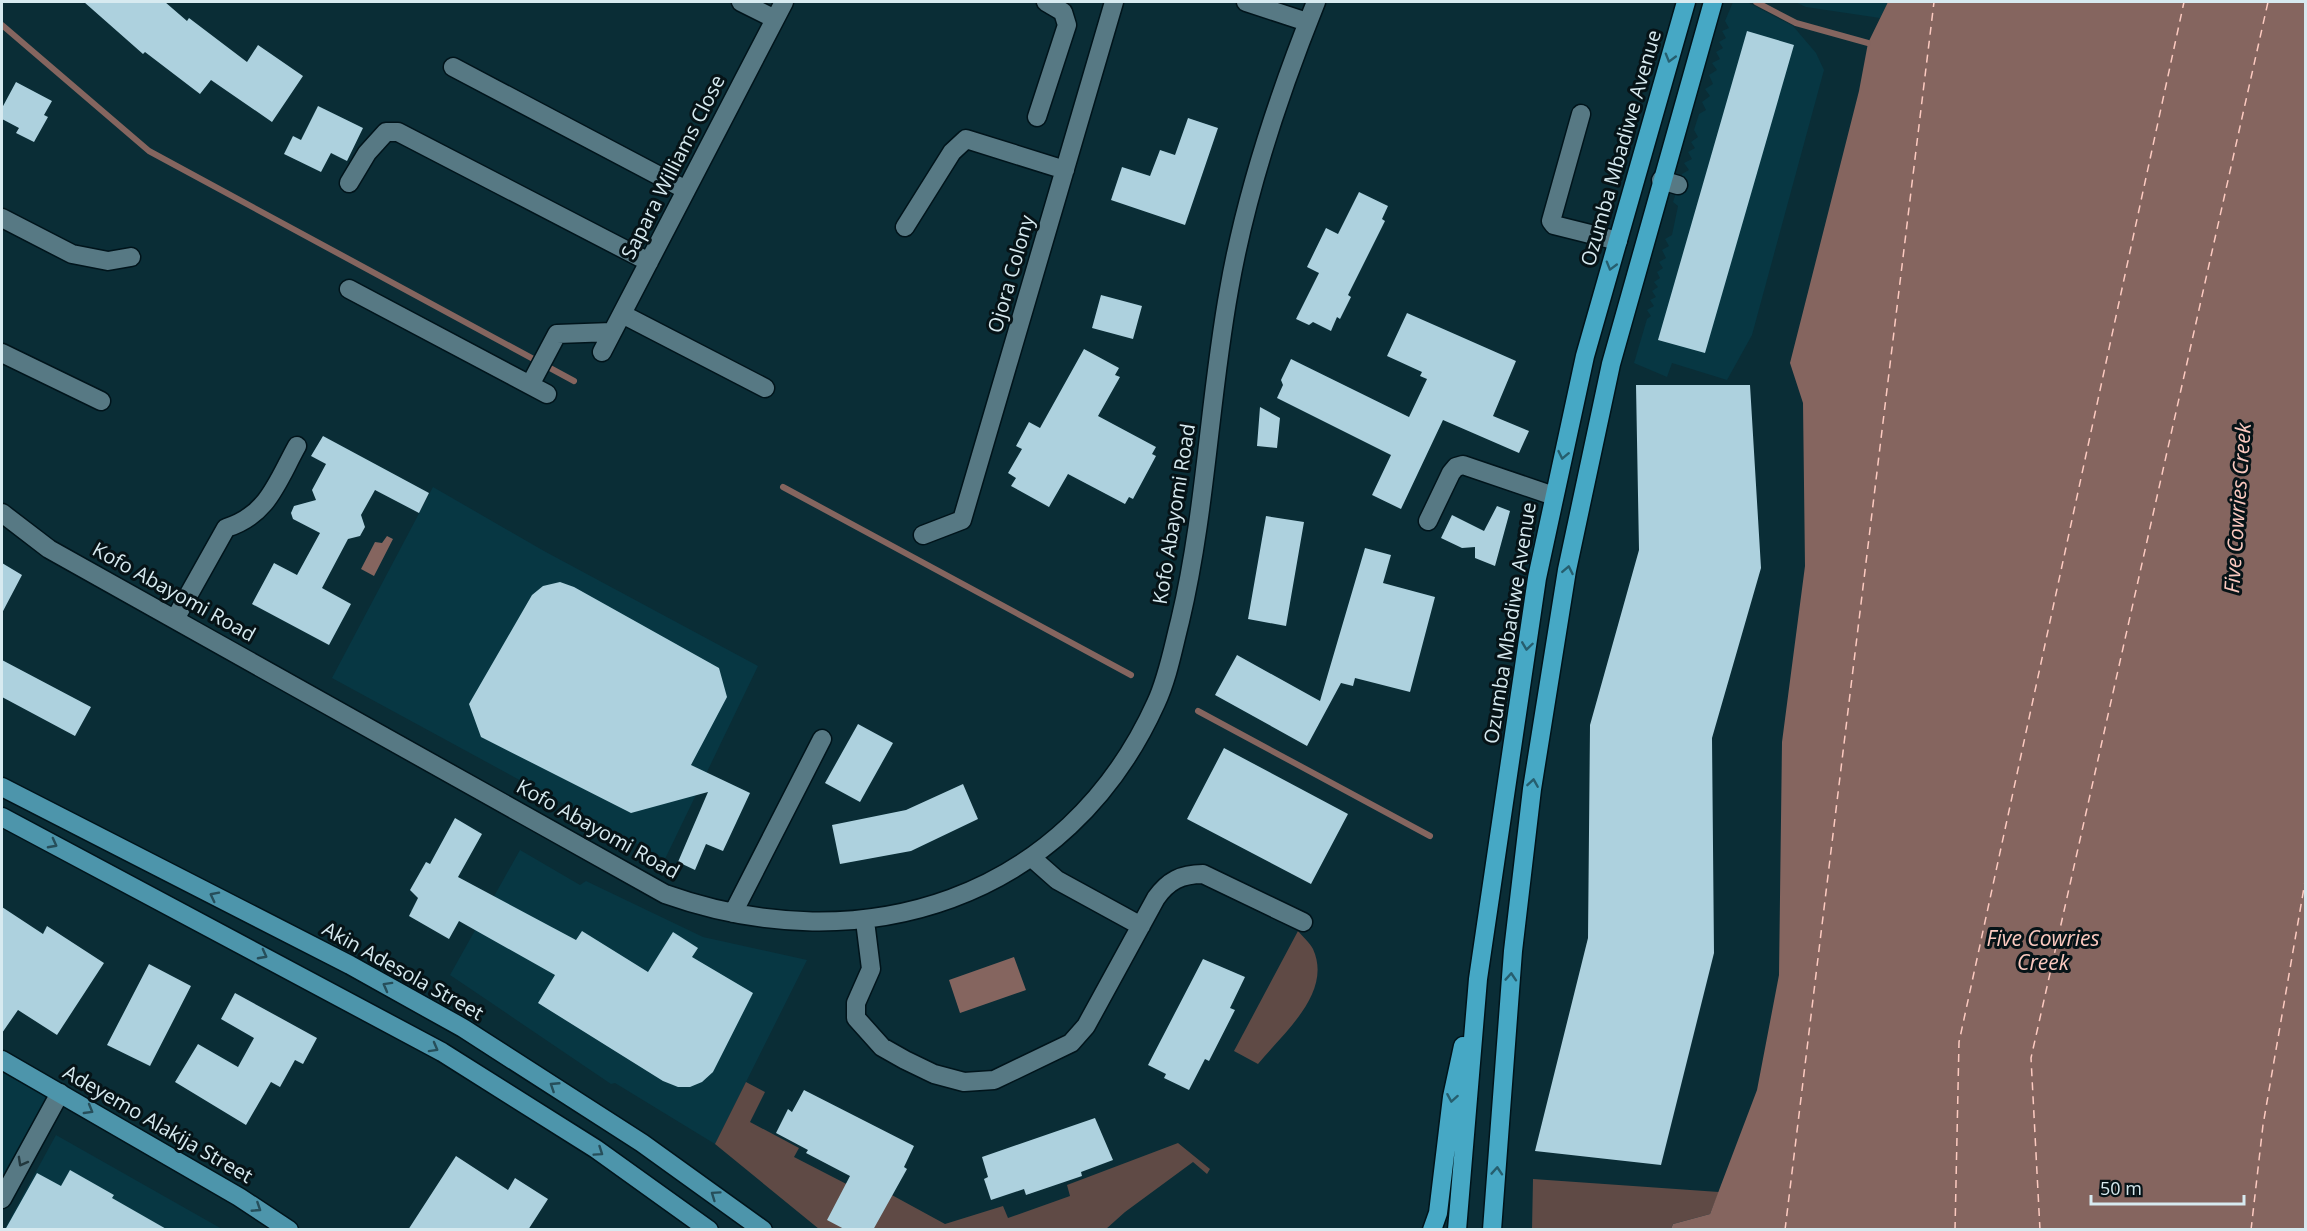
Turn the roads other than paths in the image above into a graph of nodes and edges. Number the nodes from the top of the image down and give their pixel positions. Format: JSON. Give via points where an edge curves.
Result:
{"nodes":[{"id":1,"x":741,"y":2,"type":"edge"},
{"id":2,"x":784,"y":2,"type":"edge"},
{"id":3,"x":1046,"y":2,"type":"edge"},
{"id":4,"x":1114,"y":2,"type":"edge"},
{"id":5,"x":1246,"y":2,"type":"edge"},
{"id":6,"x":1316,"y":2,"type":"edge"},
{"id":7,"x":1686,"y":2,"type":"edge"},
{"id":8,"x":1713,"y":2,"type":"edge"},
{"id":9,"x":775,"y":18,"type":"junction"},
{"id":10,"x":1307,"y":22,"type":"junction"},
{"id":11,"x":453,"y":67,"type":"dead end"},
{"id":12,"x":1581,"y":114,"type":"dead end"},
{"id":13,"x":1037,"y":117,"type":"dead end"},
{"id":14,"x":1065,"y":170,"type":"junction"},
{"id":15,"x":349,"y":183,"type":"dead end"},
{"id":16,"x":686,"y":190,"type":"junction"},
{"id":17,"x":2,"y":218,"type":"edge"},
{"id":18,"x":905,"y":227,"type":"dead end"},
{"id":19,"x":1618,"y":241,"type":"junction"},
{"id":20,"x":131,"y":257,"type":"dead end"},
{"id":21,"x":649,"y":262,"type":"junction"},
{"id":22,"x":349,"y":289,"type":"dead end"},
{"id":23,"x":622,"y":314,"type":"junction"},
{"id":24,"x":612,"y":332,"type":"junction"},
{"id":25,"x":602,"y":352,"type":"dead end"},
{"id":26,"x":2,"y":353,"type":"edge"},
{"id":27,"x":534,"y":378,"type":"junction"},
{"id":28,"x":765,"y":388,"type":"dead end"},
{"id":29,"x":548,"y":394,"type":"dead end"},
{"id":30,"x":101,"y":401,"type":"dead end"},
{"id":31,"x":297,"y":446,"type":"dead end"},
{"id":32,"x":1554,"y":496,"type":"junction"},
{"id":33,"x":2,"y":513,"type":"edge"},
{"id":34,"x":1428,"y":521,"type":"dead end"},
{"id":35,"x":923,"y":535,"type":"dead end"},
{"id":36,"x":175,"y":619,"type":"junction"},
{"id":37,"x":822,"y":739,"type":"dead end"},
{"id":38,"x":2,"y":787,"type":"edge"},
{"id":39,"x":2,"y":817,"type":"edge"},
{"id":40,"x":1031,"y":857,"type":"junction"},
{"id":41,"x":733,"y":913,"type":"junction"},
{"id":42,"x":865,"y":921,"type":"junction"},
{"id":43,"x":1303,"y":922,"type":"dead end"},
{"id":44,"x":1141,"y":926,"type":"junction"},
{"id":45,"x":1478,"y":980,"type":"junction"},
{"id":46,"x":2,"y":1060,"type":"edge"},
{"id":47,"x":60,"y":1093,"type":"junction"},
{"id":48,"x":2,"y":1199,"type":"edge"},
{"id":49,"x":289,"y":1230,"type":"edge"},
{"id":50,"x":709,"y":1230,"type":"edge"},
{"id":51,"x":763,"y":1230,"type":"edge"},
{"id":52,"x":1432,"y":1230,"type":"edge"},
{"id":53,"x":1457,"y":1230,"type":"edge"},
{"id":54,"x":1492,"y":1230,"type":"edge"}],
"edges":[{"from":1,"to":9,"type":"street"},
{"from":2,"to":9,"type":"street","name":"Sapara Williams Close"},
{"from":3,"to":13,"type":"street","via":[[1063,12],[1067,25]]},
{"from":4,"to":14,"type":"street","name":"Ojora Colony"},
{"from":5,"to":10,"type":"street"},
{"from":6,"to":10,"type":"street","name":"Kofo Abayomi Road"},
{"from":7,"to":19,"type":"highway","name":"Ozumba Mbadiwe Avenue","one_way":true},
{"from":54,"to":8,"type":"highway","one_way":true,"via":[[1513,951],[1535,766],[1567,570],[1608,376],[1670,183]]},
{"from":9,"to":16,"type":"street","name":"Sapara Williams Close"},
{"from":10,"to":40,"type":"street","name":"Kofo Abayomi Road","via":[[1282,89],[1241,229],[1228,291],[1191,573],[1157,702],[1126,756],[1098,794]]},
{"from":11,"to":16,"type":"street"},
{"from":12,"to":19,"type":"street","via":[[1551,221]]},
{"from":14,"to":18,"type":"street","via":[[966,139],[952,152]]},
{"from":14,"to":35,"type":"street","name":"Ojora Colony","via":[[962,520]]},
{"from":15,"to":21,"type":"street","via":[[378,138],[386,132],[398,132]]},
{"from":16,"to":21,"type":"street","name":"Sapara Williams Close"},
{"from":17,"to":20,"type":"street","via":[[72,254],[108,261]]},
{"from":19,"to":32,"type":"highway","name":"Ozumba Mbadiwe Avenue","one_way":true,"via":[[1585,356]]},
{"from":21,"to":23,"type":"street","name":"Sapara Williams Close"},
{"from":22,"to":27,"type":"street"},
{"from":23,"to":24,"type":"street","name":"Sapara Williams Close"},
{"from":23,"to":28,"type":"street"},
{"from":24,"to":25,"type":"street","name":"Sapara Williams Close"},
{"from":24,"to":27,"type":"street","via":[[557,334]]},
{"from":26,"to":30,"type":"street"},
{"from":27,"to":29,"type":"street"},
{"from":31,"to":36,"type":"street","via":[[263,508],[244,523],[226,528]]},
{"from":32,"to":34,"type":"street","via":[[1463,465],[1451,473]]},
{"from":32,"to":45,"type":"highway","name":"Ozumba Mbadiwe Avenue","one_way":true,"via":[[1537,578]]},
{"from":33,"to":36,"type":"street","name":"Kofo Abayomi Road","via":[[49,549]]},
{"from":36,"to":41,"type":"street","name":"Kofo Abayomi Road","via":[[640,881],[702,907]]},
{"from":37,"to":41,"type":"street"},
{"from":51,"to":38,"type":"main road","name":"Akin Adesola Street","one_way":true,"via":[[642,1143],[463,1028],[350,965]]},
{"from":39,"to":50,"type":"main road","one_way":true,"via":[[442,1052],[596,1149]]},
{"from":40,"to":42,"type":"street","name":"Kofo Abayomi Road","via":[[994,880],[929,908]]},
{"from":40,"to":44,"type":"street","via":[[1057,879]]},
{"from":41,"to":42,"type":"street","name":"Kofo Abayomi Road","via":[[788,922]]},
{"from":42,"to":44,"type":"street","via":[[871,969],[856,1003],[856,1018],[882,1047],[934,1074],[964,1082],[994,1080],[1071,1043],[1086,1026]]},
{"from":43,"to":44,"type":"street","via":[[1216,879],[1188,874],[1164,887]]},
{"from":45,"to":52,"type":"highway","one_way":true,"via":[[1452,1097]]},
{"from":45,"to":53,"type":"highway","name":"Ozumba Mbadiwe Avenue"},
{"from":46,"to":47,"type":"main road","name":"Adeyemo Alakija Street"},
{"from":47,"to":48,"type":"street","one_way":true},
{"from":47,"to":49,"type":"main road","name":"Adeyemo Alakija Street","one_way":true}]}
